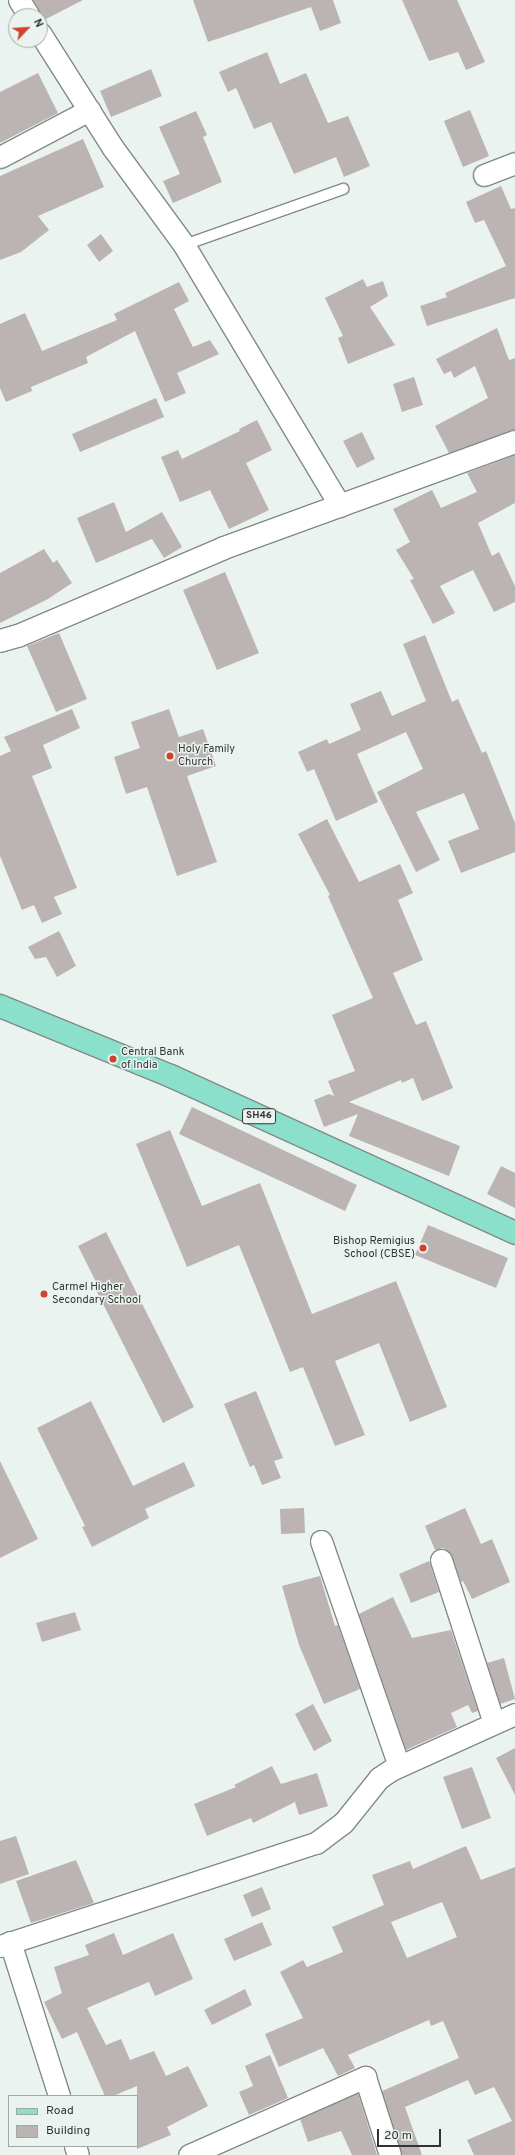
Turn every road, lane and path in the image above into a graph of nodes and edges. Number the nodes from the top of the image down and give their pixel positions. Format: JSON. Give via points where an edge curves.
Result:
{"nodes":[{"id":1,"x":48,"y":46,"type":"edge"},
{"id":2,"x":88,"y":110,"type":"junction"},
{"id":3,"x":0,"y":157,"type":"edge"},
{"id":4,"x":515,"y":163,"type":"edge"},
{"id":5,"x":484,"y":175,"type":"dead end"},
{"id":6,"x":343,"y":189,"type":"dead end"},
{"id":7,"x":184,"y":246,"type":"junction"},
{"id":8,"x":515,"y":442,"type":"edge"},
{"id":9,"x":340,"y":506,"type":"junction"},
{"id":10,"x":0,"y":641,"type":"edge"},
{"id":11,"x":0,"y":1006,"type":"edge"},
{"id":12,"x":515,"y":1233,"type":"edge"},
{"id":13,"x":321,"y":1541,"type":"dead end"},
{"id":14,"x":441,"y":1560,"type":"dead end"},
{"id":15,"x":515,"y":1714,"type":"edge"},
{"id":16,"x":494,"y":1723,"type":"junction"},
{"id":17,"x":399,"y":1766,"type":"junction"},
{"id":18,"x":5,"y":1944,"type":"edge"},
{"id":19,"x":59,"y":2095,"type":"edge"},
{"id":20,"x":189,"y":2155,"type":"edge"},
{"id":21,"x":390,"y":2155,"type":"edge"}],
"edges":[{"from":1,"to":2,"type":"street"},
{"from":2,"to":3,"type":"street"},
{"from":2,"to":7,"type":"street"},
{"from":4,"to":5,"type":"street"},
{"from":6,"to":7,"type":"lane"},
{"from":7,"to":9,"type":"street"},
{"from":8,"to":9,"type":"street"},
{"from":9,"to":10,"type":"street","via":[[224,548],[18,636]]},
{"from":11,"to":12,"type":"main road","number":"SH46","via":[[171,1076]]},
{"from":13,"to":17,"type":"street"},
{"from":14,"to":16,"type":"street"},
{"from":15,"to":16,"type":"street"},
{"from":16,"to":17,"type":"street"},
{"from":17,"to":18,"type":"street","via":[[379,1778],[343,1823],[316,1843]]},
{"from":18,"to":19,"type":"street"},
{"from":20,"to":21,"type":"street","via":[[365,2077]]}]}
